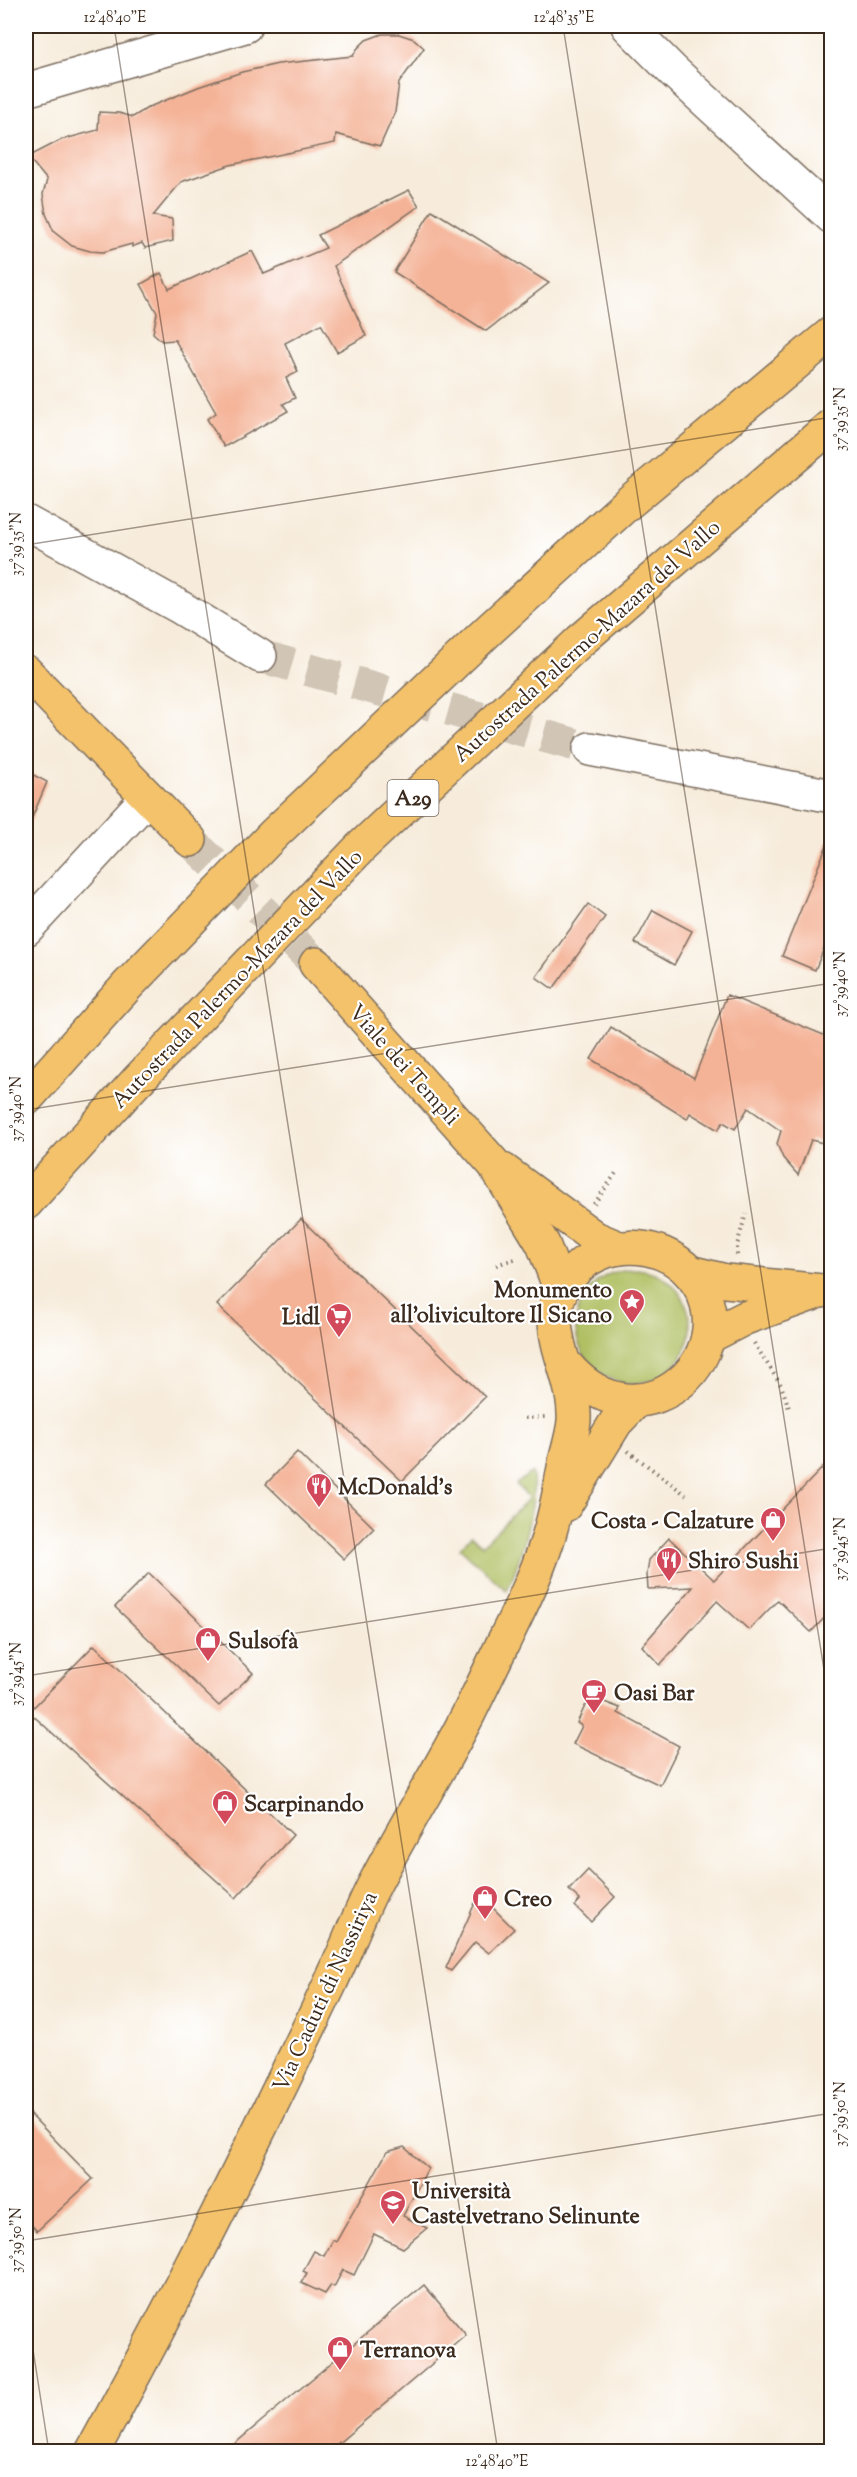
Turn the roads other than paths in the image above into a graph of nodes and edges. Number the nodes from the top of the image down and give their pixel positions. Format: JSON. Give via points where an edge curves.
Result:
{"nodes":[{"id":1,"x":245,"y":26,"type":"edge"},
{"id":2,"x":628,"y":26,"type":"edge"},
{"id":3,"x":26,"y":90,"type":"edge"},
{"id":4,"x":831,"y":217,"type":"edge"},
{"id":5,"x":831,"y":333,"type":"edge"},
{"id":6,"x":831,"y":425,"type":"edge"},
{"id":7,"x":26,"y":522,"type":"edge"},
{"id":8,"x":260,"y":656,"type":"tunnel mouth"},
{"id":9,"x":26,"y":672,"type":"edge"},
{"id":10,"x":590,"y":749,"type":"tunnel mouth"},
{"id":11,"x":831,"y":796,"type":"edge"},
{"id":12,"x":147,"y":798,"type":"junction"},
{"id":13,"x":190,"y":840,"type":"tunnel mouth"},
{"id":14,"x":26,"y":929,"type":"edge"},
{"id":15,"x":316,"y":964,"type":"tunnel mouth"},
{"id":16,"x":136,"y":1082,"type":"junction"},
{"id":17,"x":26,"y":1099,"type":"edge"},
{"id":18,"x":494,"y":1164,"type":"junction"},
{"id":19,"x":26,"y":1203,"type":"edge"},
{"id":20,"x":26,"y":1227,"type":"edge"},
{"id":21,"x":619,"y":1248,"type":"junction"},
{"id":22,"x":690,"y":1272,"type":"junction"},
{"id":23,"x":827,"y":1290,"type":"edge"},
{"id":24,"x":561,"y":1291,"type":"junction"},
{"id":25,"x":708,"y":1337,"type":"junction"},
{"id":26,"x":566,"y":1365,"type":"junction"},
{"id":27,"x":637,"y":1400,"type":"junction"},
{"id":28,"x":552,"y":1527,"type":"junction"},
{"id":29,"x":92,"y":2451,"type":"edge"}],
"edges":[{"from":1,"to":3,"type":"street"},
{"from":2,"to":4,"type":"street"},
{"from":5,"to":17,"type":"main road","via":[[619,512],[282,825],[128,985]]},
{"from":6,"to":16,"type":"main road","name":"Autostrada Palermo-Mazara del Vallo","number":"A29","via":[[580,641],[369,839]]},
{"from":7,"to":8,"type":"street"},
{"from":9,"to":12,"type":"main road"},
{"from":10,"to":11,"type":"street"},
{"from":12,"to":13,"type":"main road"},
{"from":12,"to":14,"type":"street"},
{"from":15,"to":18,"type":"main road","name":"Viale dei Templi"},
{"from":16,"to":19,"type":"main road","name":"Autostrada Palermo-Mazara del Vallo","number":"A29"},
{"from":16,"to":20,"type":"main road","via":[[104,1135]]},
{"from":18,"to":21,"type":"main road","via":[[595,1238]]},
{"from":18,"to":24,"type":"main road","via":[[543,1244]]},
{"from":21,"to":22,"type":"main road","via":[[658,1250]]},
{"from":21,"to":24,"type":"main road","via":[[600,1252],[584,1262]]},
{"from":22,"to":23,"type":"main road","via":[[726,1281]]},
{"from":22,"to":25,"type":"main road","via":[[708,1313]]},
{"from":23,"to":25,"type":"main road","via":[[745,1318]]},
{"from":24,"to":26,"type":"main road","via":[[554,1316],[556,1341]]},
{"from":25,"to":27,"type":"main road","via":[[699,1360],[683,1380],[662,1394]]},
{"from":26,"to":27,"type":"main road","via":[[579,1381],[597,1392],[616,1399]]},
{"from":26,"to":28,"type":"main road","via":[[574,1420]]},
{"from":27,"to":28,"type":"main road","via":[[616,1422]]},
{"from":28,"to":29,"type":"main road","name":"Via Caduti di Nassiriya","via":[[517,1614],[470,1712],[371,1891],[205,2238]]}]}
